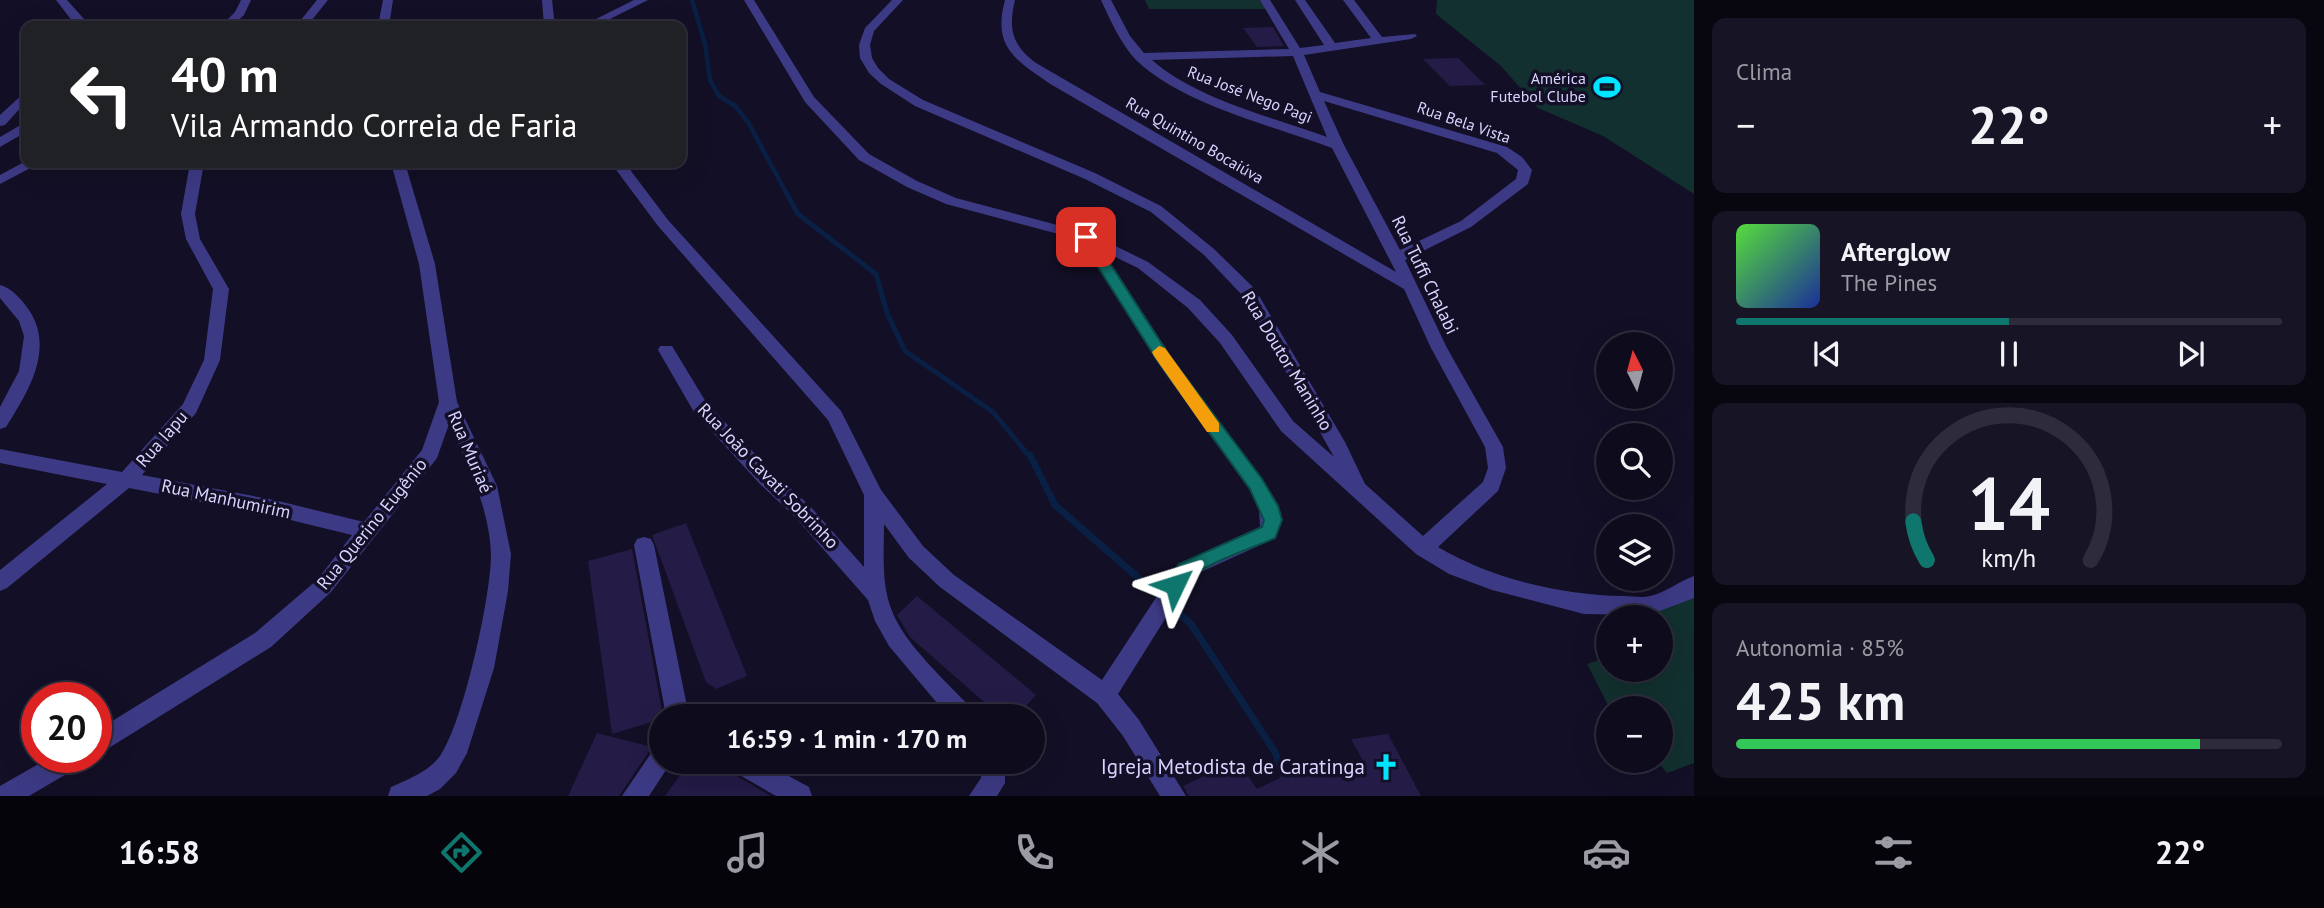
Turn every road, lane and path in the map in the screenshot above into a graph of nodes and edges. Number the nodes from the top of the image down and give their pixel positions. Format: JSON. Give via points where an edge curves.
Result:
{"nodes":[{"id":1,"x":61,"y":0,"type":"edge"},
{"id":2,"x":246,"y":0,"type":"edge"},
{"id":3,"x":323,"y":0,"type":"edge"},
{"id":4,"x":388,"y":0,"type":"edge"},
{"id":5,"x":547,"y":0,"type":"edge"},
{"id":6,"x":605,"y":0,"type":"edge"},
{"id":7,"x":643,"y":0,"type":"edge"},
{"id":8,"x":749,"y":0,"type":"edge"},
{"id":9,"x":898,"y":0,"type":"edge"},
{"id":10,"x":1010,"y":0,"type":"edge"},
{"id":11,"x":1106,"y":0,"type":"edge"},
{"id":12,"x":1265,"y":0,"type":"edge"},
{"id":13,"x":1300,"y":0,"type":"edge"},
{"id":14,"x":1348,"y":0,"type":"edge"},
{"id":15,"x":620,"y":11,"type":"junction"},
{"id":16,"x":80,"y":21,"type":"edge"},
{"id":17,"x":231,"y":21,"type":"edge"},
{"id":18,"x":306,"y":21,"type":"edge"},
{"id":19,"x":385,"y":21,"type":"edge"},
{"id":20,"x":549,"y":21,"type":"edge"},
{"id":21,"x":599,"y":21,"type":"edge"},
{"id":22,"x":1411,"y":36,"type":"dead end"},
{"id":23,"x":1378,"y":39,"type":"junction"},
{"id":24,"x":1331,"y":46,"type":"junction"},
{"id":25,"x":1297,"y":52,"type":"junction"},
{"id":26,"x":1140,"y":57,"type":"junction"},
{"id":27,"x":1313,"y":94,"type":"junction"},
{"id":28,"x":21,"y":99,"type":"edge"},
{"id":29,"x":0,"y":122,"type":"edge"},
{"id":30,"x":21,"y":130,"type":"edge"},
{"id":31,"x":0,"y":143,"type":"edge"},
{"id":32,"x":1337,"y":145,"type":"junction"},
{"id":33,"x":23,"y":168,"type":"edge"},
{"id":34,"x":196,"y":168,"type":"edge"},
{"id":35,"x":399,"y":168,"type":"edge"},
{"id":36,"x":622,"y":168,"type":"edge"},
{"id":37,"x":0,"y":180,"type":"edge"},
{"id":38,"x":1086,"y":237,"type":"junction"},
{"id":39,"x":1397,"y":258,"type":"junction"},
{"id":40,"x":1407,"y":285,"type":"junction"},
{"id":41,"x":0,"y":290,"type":"edge"},
{"id":42,"x":666,"y":350,"type":"dead end"},
{"id":43,"x":448,"y":402,"type":"junction"},
{"id":44,"x":0,"y":422,"type":"edge"},
{"id":45,"x":0,"y":456,"type":"edge"},
{"id":46,"x":127,"y":479,"type":"junction"},
{"id":47,"x":1359,"y":492,"type":"junction"},
{"id":48,"x":874,"y":495,"type":"junction"},
{"id":49,"x":369,"y":531,"type":"junction"},
{"id":50,"x":644,"y":545,"type":"dead end"},
{"id":51,"x":1423,"y":548,"type":"junction"},
{"id":52,"x":0,"y":582,"type":"edge"},
{"id":53,"x":1694,"y":585,"type":"edge"},
{"id":54,"x":878,"y":597,"type":"junction"},
{"id":55,"x":1105,"y":695,"type":"junction"},
{"id":56,"x":676,"y":704,"type":"edge"},
{"id":57,"x":953,"y":704,"type":"edge"},
{"id":58,"x":112,"y":734,"type":"edge"},
{"id":59,"x":46,"y":773,"type":"edge"},
{"id":60,"x":650,"y":774,"type":"edge"},
{"id":61,"x":760,"y":774,"type":"edge"},
{"id":62,"x":993,"y":774,"type":"edge"},
{"id":63,"x":6,"y":796,"type":"edge"},
{"id":64,"x":400,"y":796,"type":"edge"},
{"id":65,"x":634,"y":796,"type":"edge"},
{"id":66,"x":800,"y":796,"type":"edge"},
{"id":67,"x":981,"y":796,"type":"edge"},
{"id":68,"x":1174,"y":796,"type":"edge"}],
"edges":[{"from":1,"to":16,"type":"street"},
{"from":2,"to":17,"type":"street"},
{"from":3,"to":18,"type":"street"},
{"from":4,"to":19,"type":"street"},
{"from":5,"to":20,"type":"street"},
{"from":6,"to":15,"type":"street"},
{"from":7,"to":15,"type":"street"},
{"from":8,"to":38,"type":"street","via":[[809,99],[864,157],[951,201]]},
{"from":9,"to":47,"type":"street","name":"Rua Doutor Maninho","via":[[868,31],[863,48],[870,70],[891,89],[919,103],[1156,208],[1209,252],[1249,293],[1339,447]]},
{"from":10,"to":40,"type":"street","name":"Rua Quintino Bocaiúva","via":[[1005,38],[1019,57]]},
{"from":11,"to":26,"type":"street","name":"Rua José Nego Pagi"},
{"from":12,"to":25,"type":"street","name":"Rua Tuffi Chalabi"},
{"from":13,"to":24,"type":"street"},
{"from":14,"to":23,"type":"street"},
{"from":15,"to":21,"type":"street"},
{"from":22,"to":23,"type":"street"},
{"from":23,"to":24,"type":"street"},
{"from":24,"to":25,"type":"street"},
{"from":25,"to":26,"type":"street"},
{"from":25,"to":27,"type":"street","name":"Rua Tuffi Chalabi"},
{"from":26,"to":32,"type":"street","name":"Rua José Nego Pagi","via":[[1185,88]]},
{"from":27,"to":32,"type":"street","name":"Rua Tuffi Chalabi"},
{"from":27,"to":39,"type":"street","name":"Rua Bela Vista","via":[[1494,147],[1525,170],[1523,181],[1476,218]]},
{"from":28,"to":29,"type":"street"},
{"from":30,"to":31,"type":"street"},
{"from":32,"to":39,"type":"street","name":"Rua Tuffi Chalabi"},
{"from":33,"to":37,"type":"street"},
{"from":34,"to":46,"type":"street","name":"Rua Iapu","via":[[188,214],[193,239],[221,289],[212,360],[190,408]]},
{"from":35,"to":43,"type":"street","name":"Rua Muriaé","via":[[427,264]]},
{"from":36,"to":48,"type":"street","via":[[707,274],[835,416]]},
{"from":38,"to":47,"type":"street","via":[[1143,265],[1194,304],[1226,339],[1287,426]]},
{"from":38,"to":55,"type":"street","via":[[1164,359],[1256,484],[1273,520],[1269,532],[1185,570]]},
{"from":39,"to":40,"type":"street","name":"Rua Tuffi Chalabi"},
{"from":40,"to":51,"type":"street","name":"Rua Tuffi Chalabi","via":[[1494,447],[1497,468],[1491,486]]},
{"from":41,"to":44,"type":"street","via":[[16,301],[30,326],[33,355],[25,382]]},
{"from":42,"to":54,"type":"street","name":"Rua João Cavati Sobrinho","via":[[699,407],[802,511]]},
{"from":43,"to":49,"type":"street","name":"Rua Querino Eugênio","via":[[430,453]]},
{"from":43,"to":64,"type":"street","name":"Rua Muriaé","via":[[487,486],[501,554],[498,591],[483,668],[459,745],[432,781]]},
{"from":45,"to":46,"type":"street","name":"Rua Manhumirim"},
{"from":46,"to":49,"type":"street","name":"Rua Manhumirim"},
{"from":46,"to":52,"type":"street","name":"Rua Iapu"},
{"from":47,"to":51,"type":"street","name":"Rua Doutor Maninho"},
{"from":48,"to":54,"type":"street"},
{"from":48,"to":55,"type":"street","via":[[898,533],[947,581]]},
{"from":49,"to":58,"type":"street","name":"Rua Querino Eugênio","via":[[324,586],[263,640]]},
{"from":50,"to":56,"type":"street"},
{"from":51,"to":53,"type":"street","name":"Rua Doutor Maninho","via":[[1456,568],[1584,605],[1649,607]]},
{"from":54,"to":57,"type":"street","via":[[898,639]]},
{"from":55,"to":68,"type":"street"},
{"from":59,"to":63,"type":"street"},
{"from":60,"to":65,"type":"street"},
{"from":61,"to":66,"type":"street"},
{"from":62,"to":67,"type":"street","via":[[993,783]]}]}
